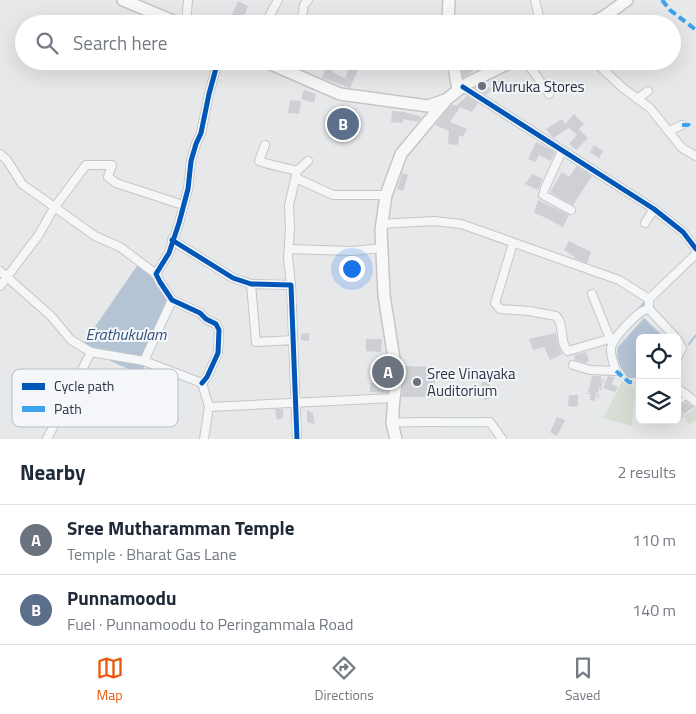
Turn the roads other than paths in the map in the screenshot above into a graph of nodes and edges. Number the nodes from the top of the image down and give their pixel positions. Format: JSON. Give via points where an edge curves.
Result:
{"nodes":[{"id":1,"x":123,"y":0,"type":"edge"},
{"id":2,"x":188,"y":0,"type":"edge"},
{"id":3,"x":278,"y":0,"type":"edge"},
{"id":4,"x":308,"y":0,"type":"edge"},
{"id":5,"x":449,"y":0,"type":"edge"},
{"id":6,"x":535,"y":0,"type":"edge"},
{"id":7,"x":627,"y":0,"type":"edge"},
{"id":8,"x":159,"y":15,"type":"edge"},
{"id":9,"x":187,"y":15,"type":"edge"},
{"id":10,"x":270,"y":15,"type":"edge"},
{"id":11,"x":302,"y":15,"type":"edge"},
{"id":12,"x":448,"y":15,"type":"edge"},
{"id":13,"x":539,"y":15,"type":"edge"},
{"id":14,"x":607,"y":15,"type":"edge"},
{"id":15,"x":216,"y":70,"type":"edge"},
{"id":16,"x":297,"y":70,"type":"edge"},
{"id":17,"x":456,"y":70,"type":"edge"},
{"id":18,"x":496,"y":70,"type":"edge"},
{"id":19,"x":532,"y":70,"type":"edge"},
{"id":20,"x":604,"y":70,"type":"edge"},
{"id":21,"x":461,"y":88,"type":"junction"},
{"id":22,"x":648,"y":91,"type":"dead end"},
{"id":23,"x":549,"y":94,"type":"dead end"},
{"id":24,"x":447,"y":99,"type":"junction"},
{"id":25,"x":637,"y":99,"type":"junction"},
{"id":26,"x":682,"y":125,"type":"dead end"},
{"id":27,"x":668,"y":131,"type":"junction"},
{"id":28,"x":265,"y":145,"type":"dead end"},
{"id":29,"x":562,"y":151,"type":"junction"},
{"id":30,"x":0,"y":154,"type":"edge"},
{"id":31,"x":696,"y":156,"type":"edge"},
{"id":32,"x":308,"y":161,"type":"dead end"},
{"id":33,"x":296,"y":175,"type":"junction"},
{"id":34,"x":386,"y":195,"type":"junction"},
{"id":35,"x":183,"y":205,"type":"junction"},
{"id":36,"x":54,"y":208,"type":"junction"},
{"id":37,"x":654,"y":209,"type":"junction"},
{"id":38,"x":571,"y":210,"type":"dead end"},
{"id":39,"x":645,"y":223,"type":"dead end"},
{"id":40,"x":382,"y":224,"type":"junction"},
{"id":41,"x":172,"y":240,"type":"junction"},
{"id":42,"x":513,"y":243,"type":"junction"},
{"id":43,"x":382,"y":248,"type":"junction"},
{"id":44,"x":696,"y":248,"type":"edge"},
{"id":45,"x":289,"y":249,"type":"junction"},
{"id":46,"x":696,"y":254,"type":"edge"},
{"id":47,"x":0,"y":271,"type":"edge"},
{"id":48,"x":156,"y":274,"type":"junction"},
{"id":49,"x":8,"y":277,"type":"junction"},
{"id":50,"x":251,"y":284,"type":"junction"},
{"id":51,"x":291,"y":285,"type":"junction"},
{"id":52,"x":0,"y":286,"type":"edge"},
{"id":53,"x":592,"y":294,"type":"dead end"},
{"id":54,"x":647,"y":298,"type":"junction"},
{"id":55,"x":172,"y":300,"type":"junction"},
{"id":56,"x":649,"y":309,"type":"junction"},
{"id":57,"x":673,"y":334,"type":"edge"},
{"id":58,"x":613,"y":338,"type":"junction"},
{"id":59,"x":292,"y":340,"type":"junction"},
{"id":60,"x":90,"y":352,"type":"junction"},
{"id":61,"x":144,"y":361,"type":"junction"},
{"id":62,"x":573,"y":365,"type":"dead end"},
{"id":63,"x":82,"y":369,"type":"edge"},
{"id":64,"x":165,"y":369,"type":"edge"},
{"id":65,"x":178,"y":374,"type":"edge"},
{"id":66,"x":202,"y":383,"type":"junction"},
{"id":67,"x":681,"y":391,"type":"edge"},
{"id":68,"x":687,"y":396,"type":"junction"},
{"id":69,"x":394,"y":398,"type":"junction"},
{"id":70,"x":681,"y":401,"type":"edge"},
{"id":71,"x":696,"y":402,"type":"edge"},
{"id":72,"x":295,"y":404,"type":"junction"},
{"id":73,"x":209,"y":407,"type":"junction"},
{"id":74,"x":392,"y":423,"type":"junction"},
{"id":75,"x":53,"y":427,"type":"edge"},
{"id":76,"x":47,"y":439,"type":"edge"},
{"id":77,"x":204,"y":439,"type":"edge"},
{"id":78,"x":297,"y":439,"type":"edge"},
{"id":79,"x":396,"y":439,"type":"edge"},
{"id":80,"x":502,"y":439,"type":"edge"}],
"edges":[{"from":1,"to":8,"type":"main road"},
{"from":2,"to":9,"type":"street"},
{"from":3,"to":10,"type":"street"},
{"from":4,"to":11,"type":"street"},
{"from":5,"to":12,"type":"main road"},
{"from":6,"to":13,"type":"street"},
{"from":7,"to":14,"type":"main road"},
{"from":15,"to":35,"type":"street","via":[[191,161]]},
{"from":16,"to":24,"type":"main road","via":[[340,94],[428,106]]},
{"from":17,"to":21,"type":"main road"},
{"from":18,"to":21,"type":"main road"},
{"from":19,"to":23,"type":"street"},
{"from":20,"to":25,"type":"street"},
{"from":21,"to":24,"type":"main road"},
{"from":21,"to":29,"type":"street"},
{"from":22,"to":25,"type":"street"},
{"from":24,"to":34,"type":"main road","via":[[402,154]]},
{"from":25,"to":27,"type":"street","via":[[650,108]]},
{"from":26,"to":27,"type":"street"},
{"from":27,"to":31,"type":"street","via":[[682,148]]},
{"from":28,"to":33,"type":"street","via":[[259,161],[283,167]]},
{"from":29,"to":37,"type":"street"},
{"from":29,"to":38,"type":"street","via":[[543,195]]},
{"from":30,"to":36,"type":"street","via":[[22,184]]},
{"from":32,"to":33,"type":"street"},
{"from":33,"to":34,"type":"street","via":[[333,195]]},
{"from":33,"to":45,"type":"street","via":[[289,205]]},
{"from":34,"to":40,"type":"main road"},
{"from":35,"to":36,"type":"street","via":[[116,183],[108,177],[112,165],[86,165]]},
{"from":35,"to":41,"type":"street"},
{"from":36,"to":48,"type":"street","via":[[95,236],[120,247]]},
{"from":36,"to":49,"type":"street"},
{"from":37,"to":39,"type":"street"},
{"from":37,"to":44,"type":"street","via":[[683,232]]},
{"from":40,"to":42,"type":"street","via":[[434,221],[461,224]]},
{"from":40,"to":43,"type":"main road"},
{"from":41,"to":48,"type":"street","via":[[169,253]]},
{"from":41,"to":50,"type":"street","via":[[223,272]]},
{"from":42,"to":54,"type":"street","via":[[619,280]]},
{"from":42,"to":58,"type":"street","via":[[496,306],[556,316],[566,351]]},
{"from":43,"to":45,"type":"street"},
{"from":43,"to":69,"type":"main road","via":[[384,295],[397,378]]},
{"from":45,"to":51,"type":"street"},
{"from":46,"to":54,"type":"street"},
{"from":47,"to":49,"type":"street"},
{"from":48,"to":55,"type":"street"},
{"from":49,"to":52,"type":"street"},
{"from":49,"to":60,"type":"street","via":[[51,316],[71,340]]},
{"from":50,"to":51,"type":"street"},
{"from":50,"to":59,"type":"street","via":[[256,342]]},
{"from":51,"to":59,"type":"street"},
{"from":53,"to":58,"type":"street"},
{"from":54,"to":56,"type":"street"},
{"from":55,"to":61,"type":"street"},
{"from":55,"to":66,"type":"street","via":[[200,313],[220,330],[218,352]]},
{"from":56,"to":57,"type":"street"},
{"from":56,"to":58,"type":"street","via":[[642,311]]},
{"from":58,"to":62,"type":"street","via":[[610,350],[612,368],[590,370]]},
{"from":59,"to":72,"type":"street"},
{"from":60,"to":61,"type":"street"},
{"from":60,"to":63,"type":"street"},
{"from":61,"to":64,"type":"street"},
{"from":65,"to":66,"type":"street"},
{"from":66,"to":73,"type":"street"},
{"from":67,"to":68,"type":"street"},
{"from":68,"to":70,"type":"lane"},
{"from":68,"to":71,"type":"street"},
{"from":69,"to":72,"type":"street"},
{"from":69,"to":74,"type":"main road"},
{"from":72,"to":73,"type":"street"},
{"from":72,"to":78,"type":"street"},
{"from":73,"to":77,"type":"street"},
{"from":74,"to":79,"type":"main road"},
{"from":74,"to":80,"type":"street","via":[[490,422]]},
{"from":75,"to":76,"type":"street"}]}
